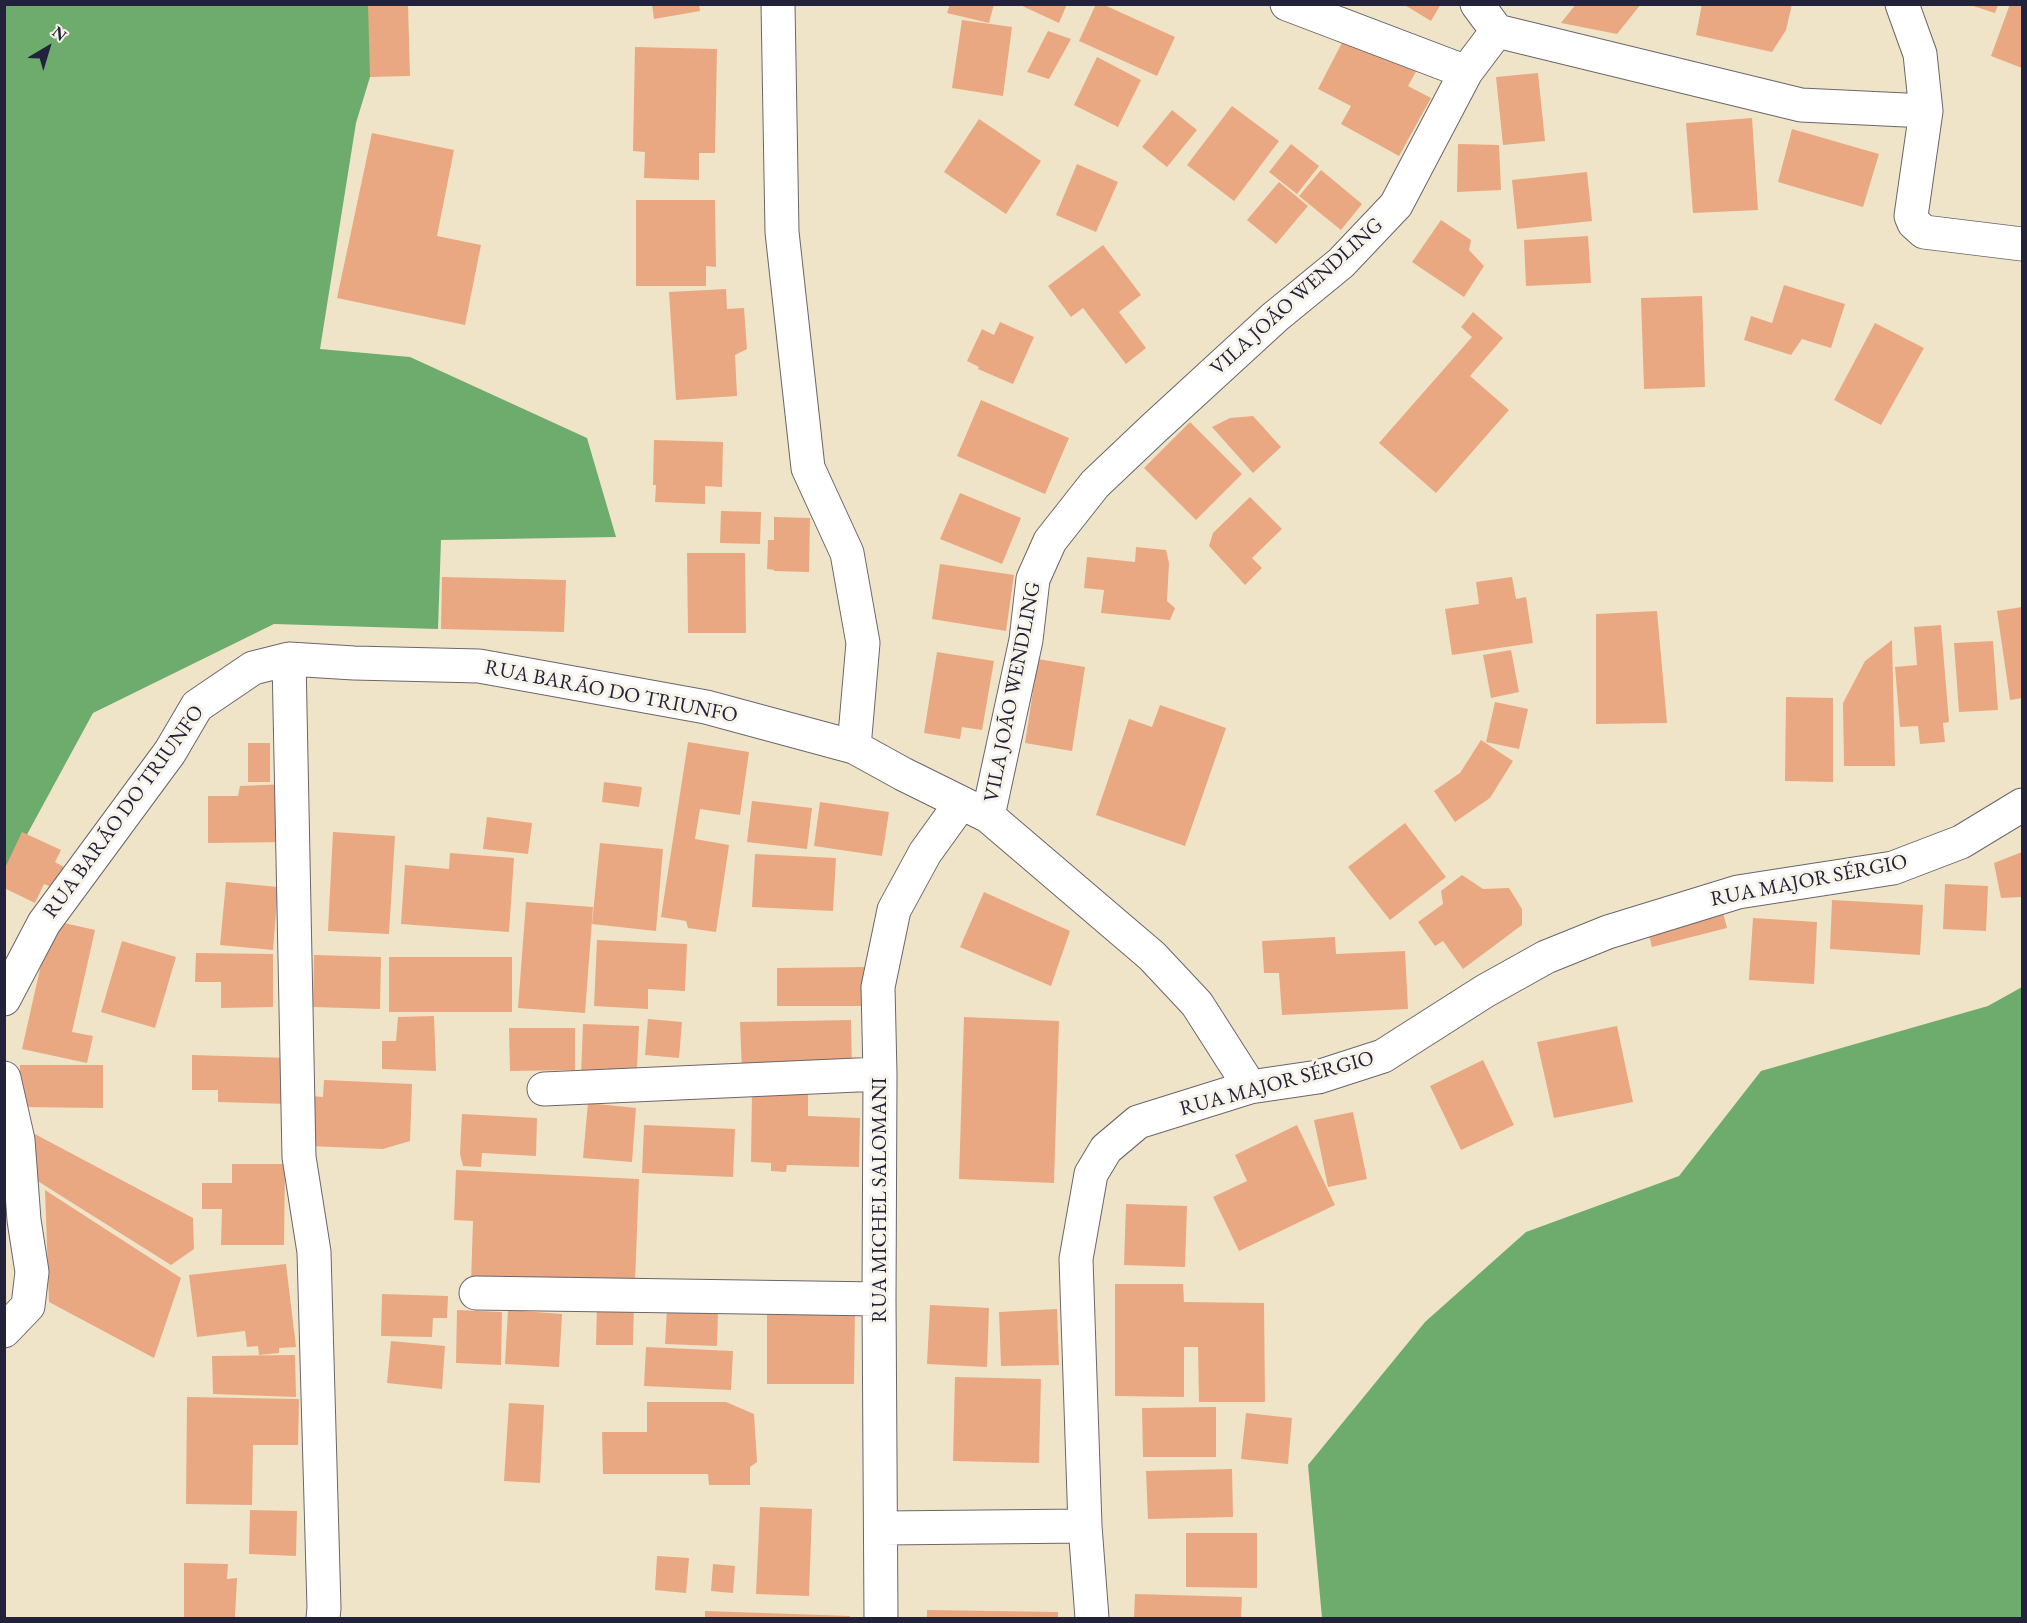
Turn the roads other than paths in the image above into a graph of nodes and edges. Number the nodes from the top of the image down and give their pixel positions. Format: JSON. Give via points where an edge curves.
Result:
{"nodes":[{"id":1,"x":778,"y":4,"type":"edge"},
{"id":2,"x":1287,"y":4,"type":"edge"},
{"id":3,"x":1477,"y":4,"type":"edge"},
{"id":4,"x":1902,"y":4,"type":"edge"},
{"id":5,"x":1497,"y":31,"type":"junction"},
{"id":6,"x":1466,"y":72,"type":"junction"},
{"id":7,"x":1926,"y":111,"type":"junction"},
{"id":8,"x":2022,"y":244,"type":"edge"},
{"id":9,"x":289,"y":659,"type":"junction"},
{"id":10,"x":855,"y":747,"type":"junction"},
{"id":11,"x":2022,"y":805,"type":"edge"},
{"id":12,"x":974,"y":810,"type":"junction"},
{"id":13,"x":4,"y":999,"type":"edge"},
{"id":14,"x":880,"y":1074,"type":"junction"},
{"id":15,"x":4,"y":1078,"type":"edge"},
{"id":16,"x":1250,"y":1087,"type":"junction"},
{"id":17,"x":544,"y":1089,"type":"dead end"},
{"id":18,"x":476,"y":1293,"type":"dead end"},
{"id":19,"x":879,"y":1299,"type":"junction"},
{"id":20,"x":4,"y":1331,"type":"edge"},
{"id":21,"x":1085,"y":1526,"type":"junction"},
{"id":22,"x":882,"y":1528,"type":"junction"},
{"id":23,"x":323,"y":1618,"type":"edge"},
{"id":24,"x":881,"y":1618,"type":"edge"},
{"id":25,"x":1092,"y":1618,"type":"edge"}],
"edges":[{"from":1,"to":10,"type":"street","via":[[783,244],[808,468],[847,553],[863,643]]},
{"from":2,"to":6,"type":"street"},
{"from":3,"to":5,"type":"street"},
{"from":4,"to":7,"type":"street","via":[[1920,54]]},
{"from":5,"to":6,"type":"street","name":"VILA JOÃO WENDLING"},
{"from":5,"to":7,"type":"street","via":[[1801,105]]},
{"from":6,"to":12,"type":"street","name":"VILA JOÃO WENDLING","via":[[1396,205],[1341,263],[1275,317],[1095,484],[1050,541],[1033,579],[1026,640]]},
{"from":7,"to":8,"type":"street","via":[[1911,216],[1914,224],[1924,232]]},
{"from":9,"to":10,"type":"street","name":"RUA BARÃO DO TRIUNFO","via":[[479,666],[706,707]]},
{"from":9,"to":13,"type":"street","name":"RUA BARÃO DO TRIUNFO","via":[[253,668],[197,705],[170,752],[44,924]]},
{"from":9,"to":23,"type":"street","via":[[299,1157],[314,1252]]},
{"from":10,"to":12,"type":"street","name":"RUA BARÃO DO TRIUNFO"},
{"from":11,"to":16,"type":"street","name":"RUA MAJOR SÉRGIO","via":[[1961,842],[1893,868],[1738,892],[1608,932],[1546,957],[1383,1056],[1318,1077]]},
{"from":12,"to":14,"type":"street","name":"RUA MICHEL SALOMANI","via":[[925,853],[894,910],[878,987]]},
{"from":12,"to":16,"type":"street","name":"RUA BARÃO DO TRIUNFO","via":[[1152,956],[1197,1004]]},
{"from":14,"to":17,"type":"street"},
{"from":14,"to":19,"type":"street","name":"RUA MICHEL SALOMANI"},
{"from":15,"to":20,"type":"street","via":[[18,1140],[32,1272],[28,1306]]},
{"from":16,"to":21,"type":"street","name":"RUA MAJOR SÉRGIO","via":[[1138,1122],[1106,1149],[1091,1174],[1076,1259]]},
{"from":18,"to":19,"type":"street"},
{"from":19,"to":22,"type":"street","name":"RUA MICHEL SALOMANI"},
{"from":21,"to":22,"type":"street"},
{"from":21,"to":25,"type":"street","name":"RUA MAJOR SÉRGIO"},
{"from":22,"to":24,"type":"street","name":"RUA MICHEL SALOMANI"}]}
